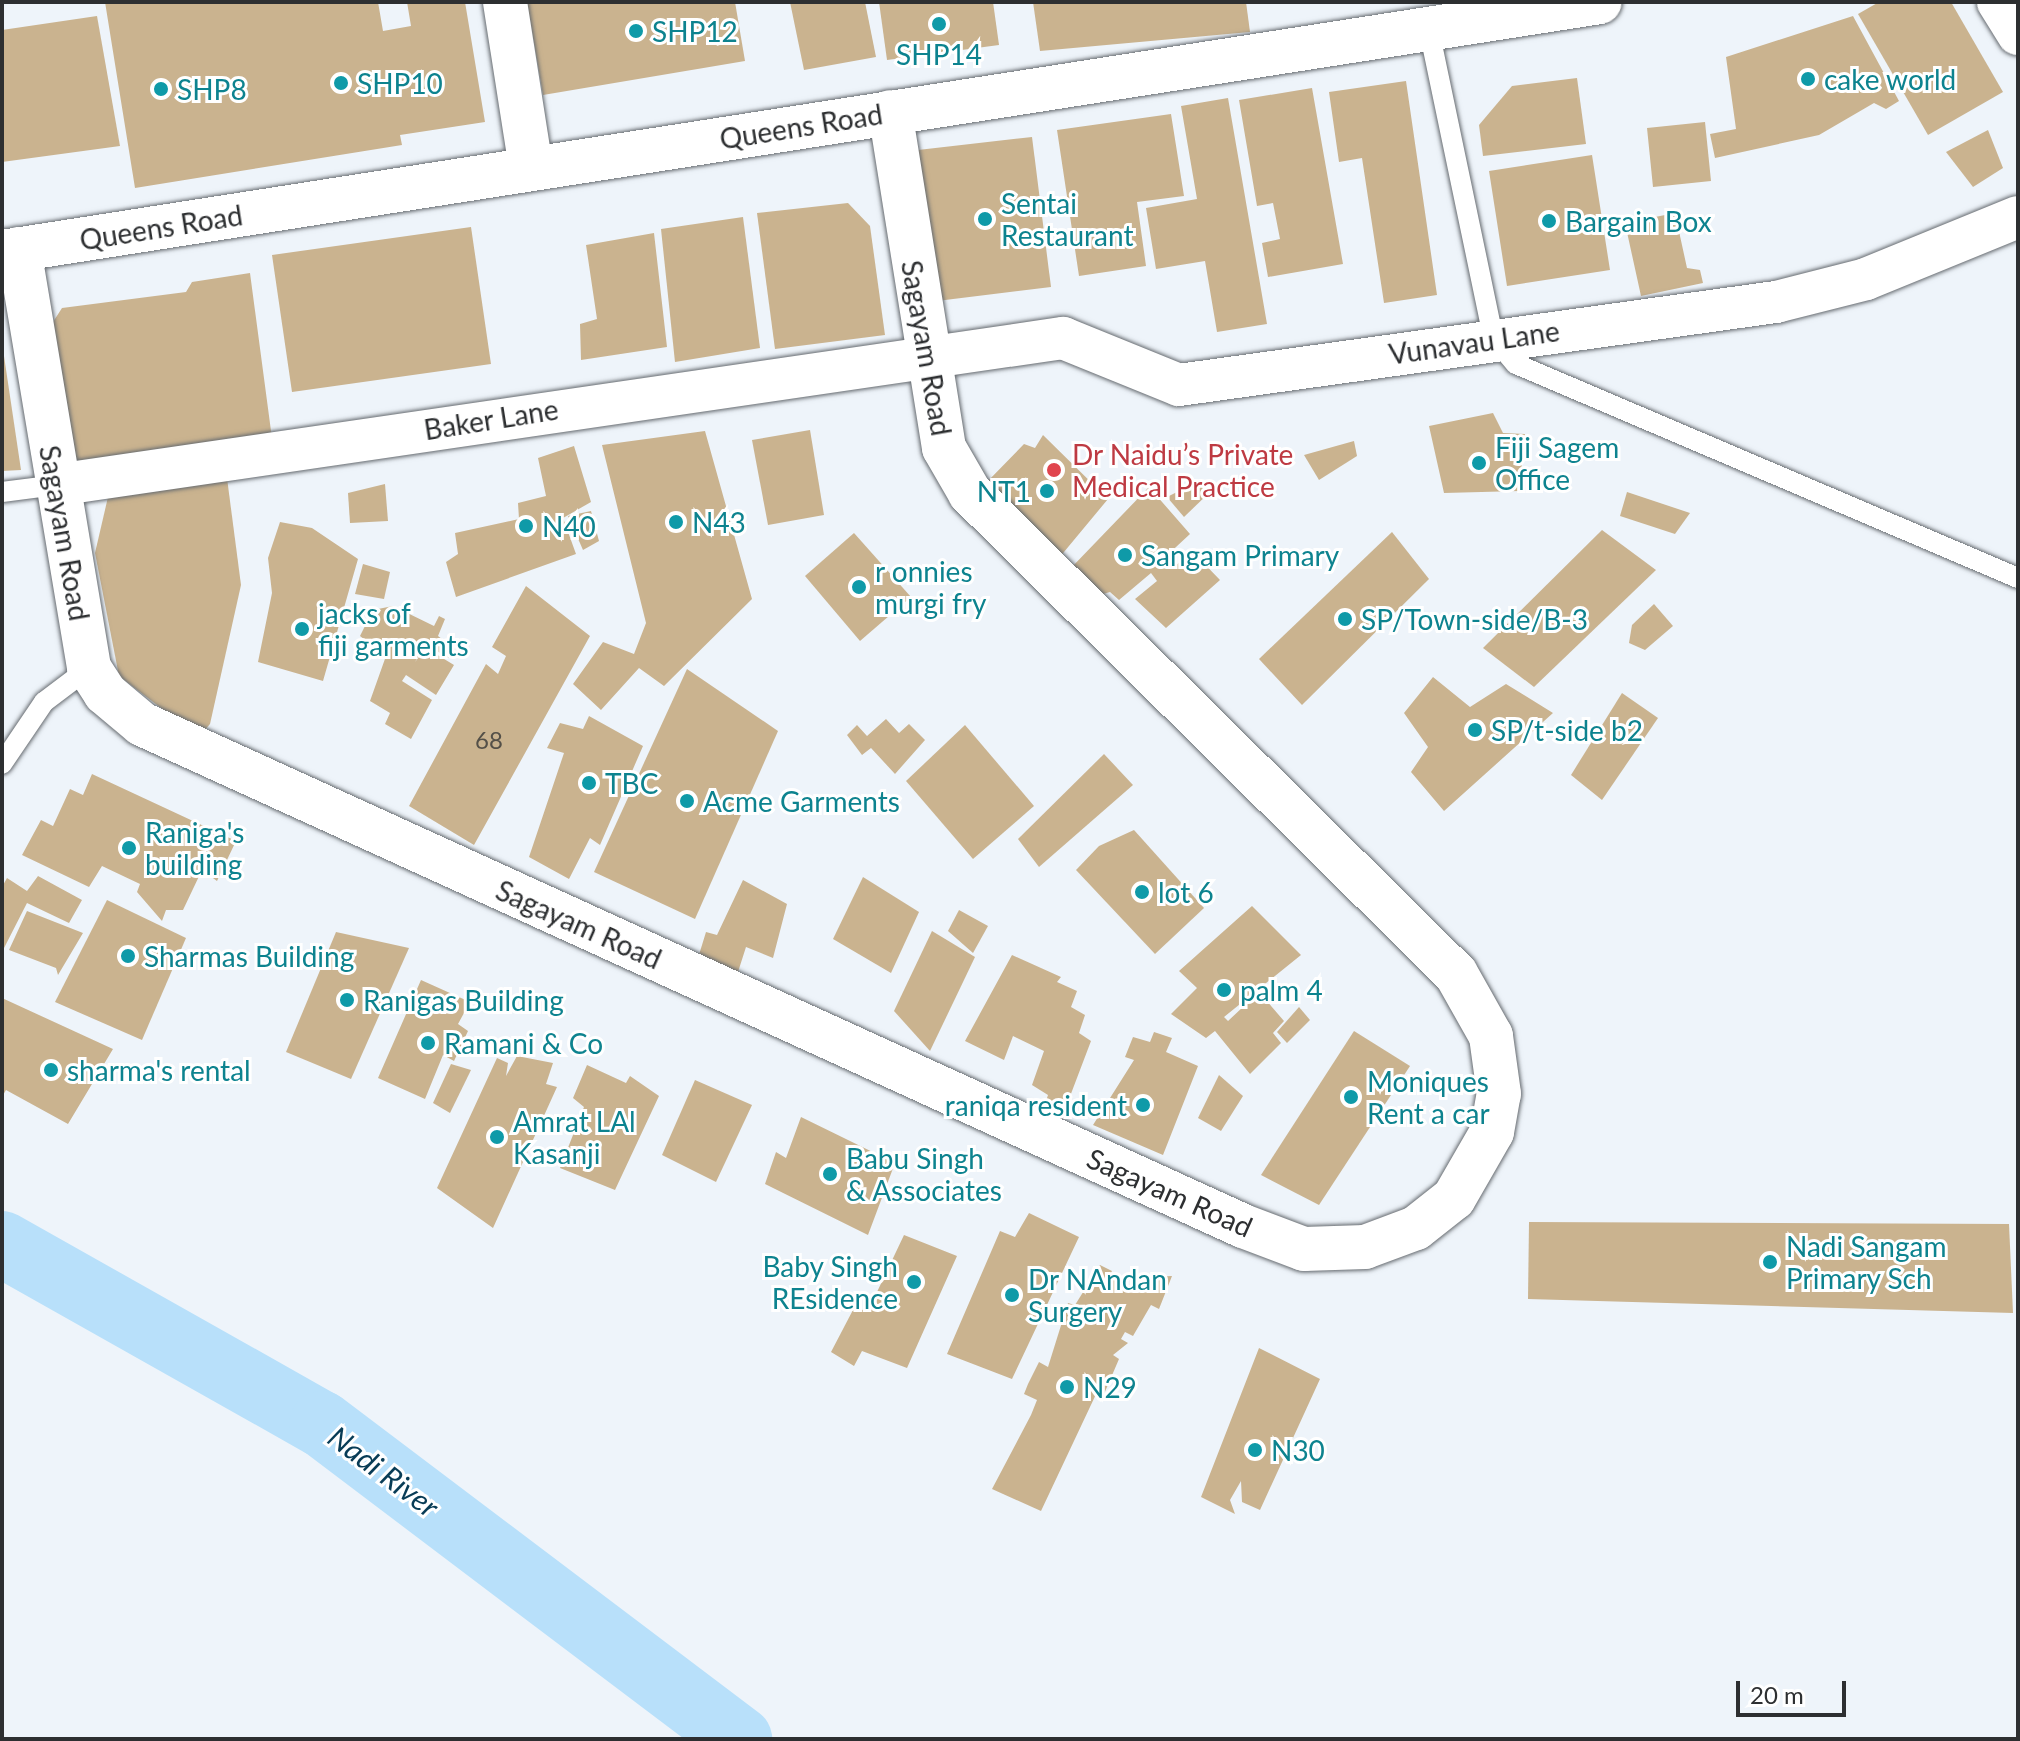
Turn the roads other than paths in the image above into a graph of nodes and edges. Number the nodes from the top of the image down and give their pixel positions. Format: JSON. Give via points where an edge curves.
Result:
{"nodes":[{"id":1,"x":505,"y":2,"type":"edge"},
{"id":2,"x":1600,"y":2,"type":"edge"},
{"id":3,"x":1998,"y":2,"type":"edge"},
{"id":4,"x":1424,"y":16,"type":"edge"},
{"id":5,"x":2018,"y":34,"type":"edge"},
{"id":6,"x":890,"y":112,"type":"junction"},
{"id":7,"x":531,"y":168,"type":"junction"},
{"id":8,"x":2018,"y":217,"type":"edge"},
{"id":9,"x":11,"y":251,"type":"edge"},
{"id":10,"x":1493,"y":337,"type":"junction"},
{"id":11,"x":925,"y":354,"type":"junction"},
{"id":12,"x":56,"y":485,"type":"junction"},
{"id":13,"x":2,"y":492,"type":"edge"},
{"id":14,"x":2018,"y":578,"type":"edge"},
{"id":15,"x":89,"y":668,"type":"junction"},
{"id":16,"x":2,"y":764,"type":"edge"}],
"edges":[{"from":1,"to":7,"type":"street"},
{"from":2,"to":4,"type":"street","name":"Queens Road"},
{"from":3,"to":5,"type":"street"},
{"from":4,"to":6,"type":"street","name":"Queens Road"},
{"from":4,"to":10,"type":"lane"},
{"from":6,"to":7,"type":"street","name":"Queens Road"},
{"from":6,"to":11,"type":"street","name":"Sagayam Road"},
{"from":7,"to":9,"type":"street","name":"Queens Road"},
{"from":8,"to":10,"type":"street","name":"Vunavau Lane","via":[[1866,279],[1776,302]]},
{"from":9,"to":12,"type":"street","name":"Sagayam Road"},
{"from":10,"to":11,"type":"street","name":"Vunavau Lane","via":[[1179,385],[1063,338]]},
{"from":10,"to":14,"type":"lane","via":[[1516,364]]},
{"from":11,"to":12,"type":"street","name":"Baker Lane"},
{"from":11,"to":15,"type":"street","name":"Sagayam Road","via":[[944,448],[970,493],[1456,974],[1491,1036],[1499,1094],[1492,1132],[1454,1198],[1416,1228],[1365,1247],[1304,1249],[1243,1226],[179,742],[133,716]]},
{"from":12,"to":13,"type":"lane"},
{"from":12,"to":15,"type":"street","name":"Sagayam Road"},
{"from":15,"to":16,"type":"lane","via":[[44,702]]}]}
